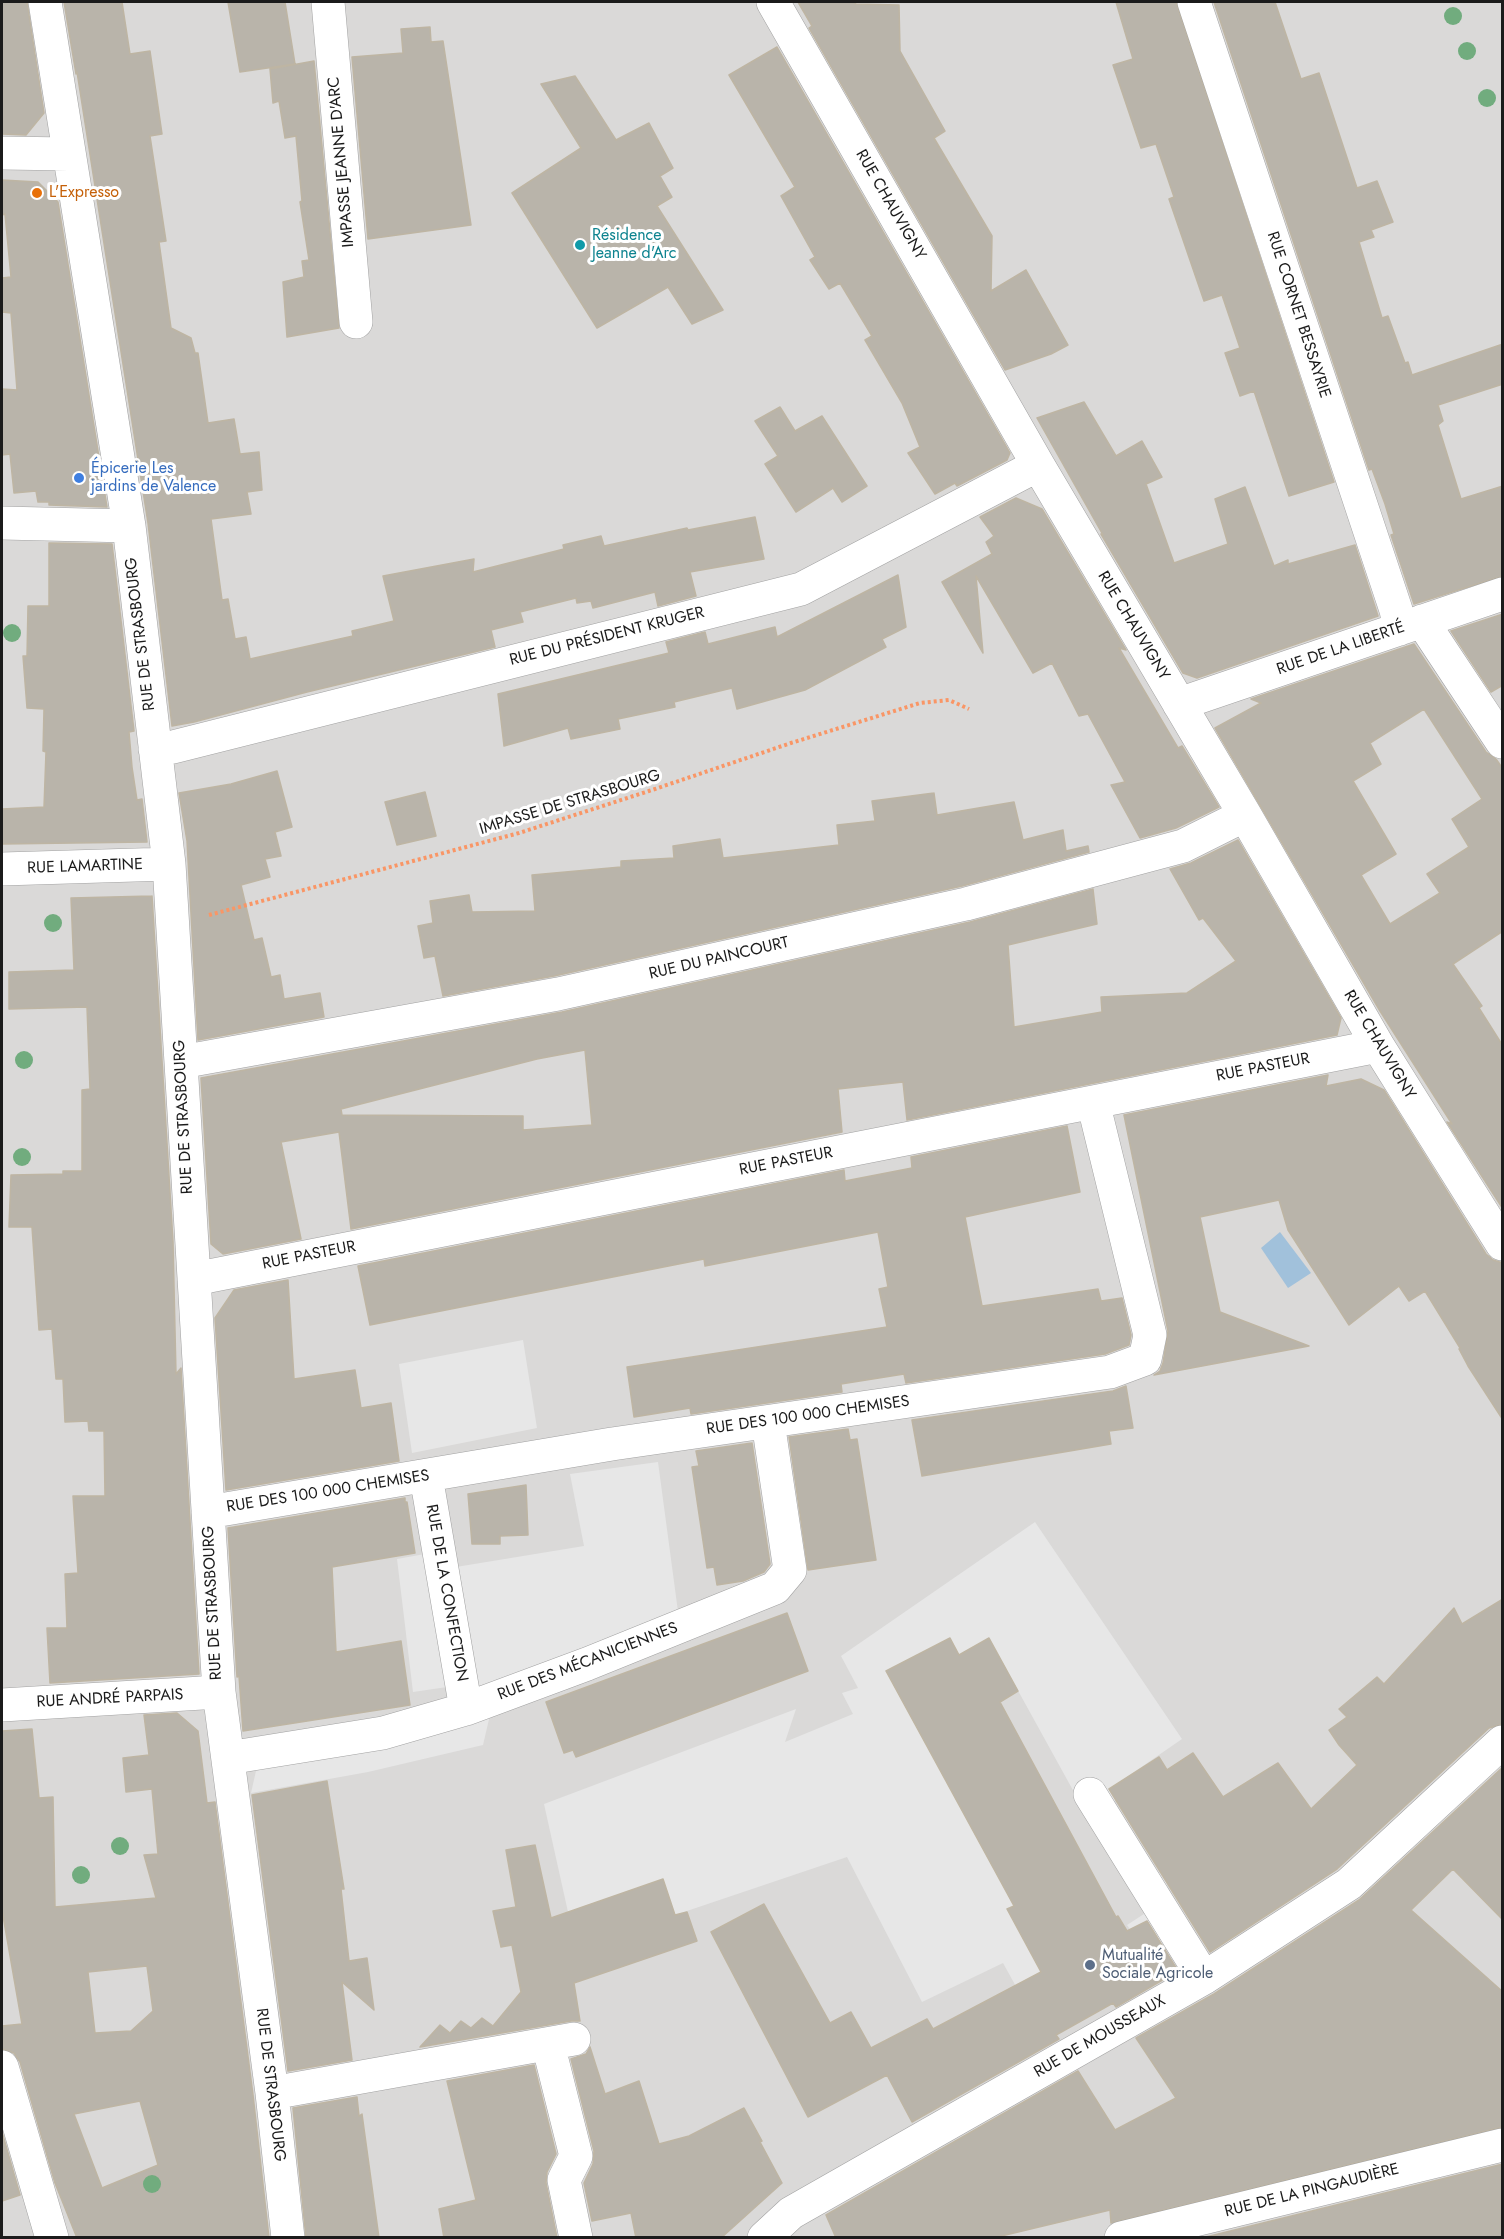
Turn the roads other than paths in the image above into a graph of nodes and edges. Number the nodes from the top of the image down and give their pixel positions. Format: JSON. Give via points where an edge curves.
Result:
{"nodes":[{"id":1,"x":45,"y":2,"type":"edge"},
{"id":2,"x":328,"y":2,"type":"edge"},
{"id":3,"x":773,"y":2,"type":"edge"},
{"id":4,"x":1194,"y":2,"type":"edge"},
{"id":5,"x":2,"y":153,"type":"edge"},
{"id":6,"x":69,"y":154,"type":"junction"},
{"id":7,"x":356,"y":322,"type":"dead end"},
{"id":8,"x":1038,"y":465,"type":"junction"},
{"id":9,"x":2,"y":523,"type":"edge"},
{"id":10,"x":129,"y":526,"type":"junction"},
{"id":11,"x":1503,"y":594,"type":"edge"},
{"id":12,"x":1411,"y":625,"type":"junction"},
{"id":13,"x":1179,"y":704,"type":"junction"},
{"id":14,"x":1503,"y":742,"type":"edge"},
{"id":15,"x":155,"y":749,"type":"junction"},
{"id":16,"x":1245,"y":815,"type":"junction"},
{"id":17,"x":169,"y":864,"type":"junction"},
{"id":18,"x":2,"y":869,"type":"edge"},
{"id":19,"x":1378,"y":1046,"type":"junction"},
{"id":20,"x":181,"y":1062,"type":"junction"},
{"id":21,"x":1093,"y":1102,"type":"junction"},
{"id":22,"x":1503,"y":1244,"type":"edge"},
{"id":23,"x":194,"y":1279,"type":"junction"},
{"id":24,"x":768,"y":1422,"type":"junction"},
{"id":25,"x":426,"y":1476,"type":"junction"},
{"id":26,"x":208,"y":1512,"type":"junction"},
{"id":27,"x":219,"y":1692,"type":"junction"},
{"id":28,"x":2,"y":1705,"type":"edge"},
{"id":29,"x":466,"y":1709,"type":"junction"},
{"id":30,"x":1503,"y":1742,"type":"edge"},
{"id":31,"x":228,"y":1758,"type":"junction"},
{"id":32,"x":1090,"y":1794,"type":"dead end"},
{"id":33,"x":1204,"y":1978,"type":"junction"},
{"id":34,"x":2,"y":2067,"type":"edge"},
{"id":35,"x":272,"y":2093,"type":"junction"},
{"id":36,"x":1503,"y":2145,"type":"edge"},
{"id":37,"x":796,"y":2225,"type":"edge"},
{"id":38,"x":287,"y":2237,"type":"edge"},
{"id":39,"x":52,"y":2238,"type":"edge"},
{"id":40,"x":576,"y":2238,"type":"edge"},
{"id":41,"x":764,"y":2238,"type":"edge"},
{"id":42,"x":1121,"y":2238,"type":"edge"}],
"edges":[{"from":1,"to":6,"type":"street","name":"RUE DE STRASBOURG"},
{"from":2,"to":7,"type":"street","name":"IMPASSE JEANNE D'ARC"},
{"from":3,"to":8,"type":"street","name":"RUE CHAUVIGNY"},
{"from":4,"to":12,"type":"street","name":"RUE CORNET BESSAYRIE","via":[[1388,588]]},
{"from":5,"to":6,"type":"street"},
{"from":6,"to":10,"type":"street","name":"RUE DE STRASBOURG"},
{"from":8,"to":13,"type":"street","name":"RUE CHAUVIGNY"},
{"from":8,"to":15,"type":"street","name":"RUE DU PRÉSIDENT KRUGER","via":[[801,589]]},
{"from":9,"to":10,"type":"street"},
{"from":10,"to":15,"type":"street","name":"RUE DE STRASBOURG"},
{"from":11,"to":12,"type":"street","name":"RUE DE LA LIBERTÉ"},
{"from":12,"to":13,"type":"street","name":"RUE DE LA LIBERTÉ"},
{"from":12,"to":14,"type":"street","name":"RUE CORNET BESSAYRIE"},
{"from":13,"to":16,"type":"street","name":"RUE CHAUVIGNY"},
{"from":15,"to":17,"type":"street","name":"RUE DE STRASBOURG"},
{"from":16,"to":19,"type":"street","name":"RUE CHAUVIGNY"},
{"from":16,"to":20,"type":"street","name":"RUE DU PAINCOURT","via":[[1183,846],[954,906],[558,994]]},
{"from":17,"to":18,"type":"street","name":"RUE LAMARTINE"},
{"from":17,"to":20,"type":"street","name":"RUE DE STRASBOURG"},
{"from":19,"to":21,"type":"street","name":"RUE PASTEUR"},
{"from":19,"to":22,"type":"street","name":"RUE CHAUVIGNY"},
{"from":20,"to":23,"type":"street","name":"RUE DE STRASBOURG"},
{"from":21,"to":23,"type":"street","name":"RUE PASTEUR"},
{"from":21,"to":24,"type":"street","name":"RUE DES 100 000 CHEMISES","via":[[1150,1335],[1145,1359],[1110,1372]]},
{"from":23,"to":26,"type":"street","name":"RUE DE STRASBOURG"},
{"from":24,"to":25,"type":"street","name":"RUE DES 100 000 CHEMISES"},
{"from":24,"to":29,"type":"street","name":"RUE DES MÉCANICIENNES","via":[[789,1570],[775,1588]]},
{"from":25,"to":26,"type":"street","name":"RUE DES 100 000 CHEMISES"},
{"from":25,"to":29,"type":"street","name":"RUE DE LA CONFECTION"},
{"from":26,"to":27,"type":"street","name":"RUE DE STRASBOURG"},
{"from":27,"to":28,"type":"street","name":"RUE ANDRÉ PARPAIS"},
{"from":27,"to":31,"type":"street","name":"RUE DE STRASBOURG"},
{"from":29,"to":31,"type":"street","name":"RUE DES MÉCANICIENNES","via":[[383,1733]]},
{"from":30,"to":33,"type":"street","name":"RUE DE MOUSSEAUX","via":[[1349,1884]]},
{"from":31,"to":35,"type":"street","name":"RUE DE STRASBOURG"},
{"from":32,"to":33,"type":"street"},
{"from":33,"to":37,"type":"street","name":"RUE DE MOUSSEAUX"},
{"from":34,"to":39,"type":"street"},
{"from":35,"to":38,"type":"street","name":"RUE DE STRASBOURG"},
{"from":35,"to":40,"type":"street","via":[[561,2041],[576,2156],[564,2180]]},
{"from":36,"to":42,"type":"street","name":"RUE DE LA PINGAUDIÈRE"},
{"from":37,"to":41,"type":"street","name":"RUE DE MOUSSEAUX"}]}
